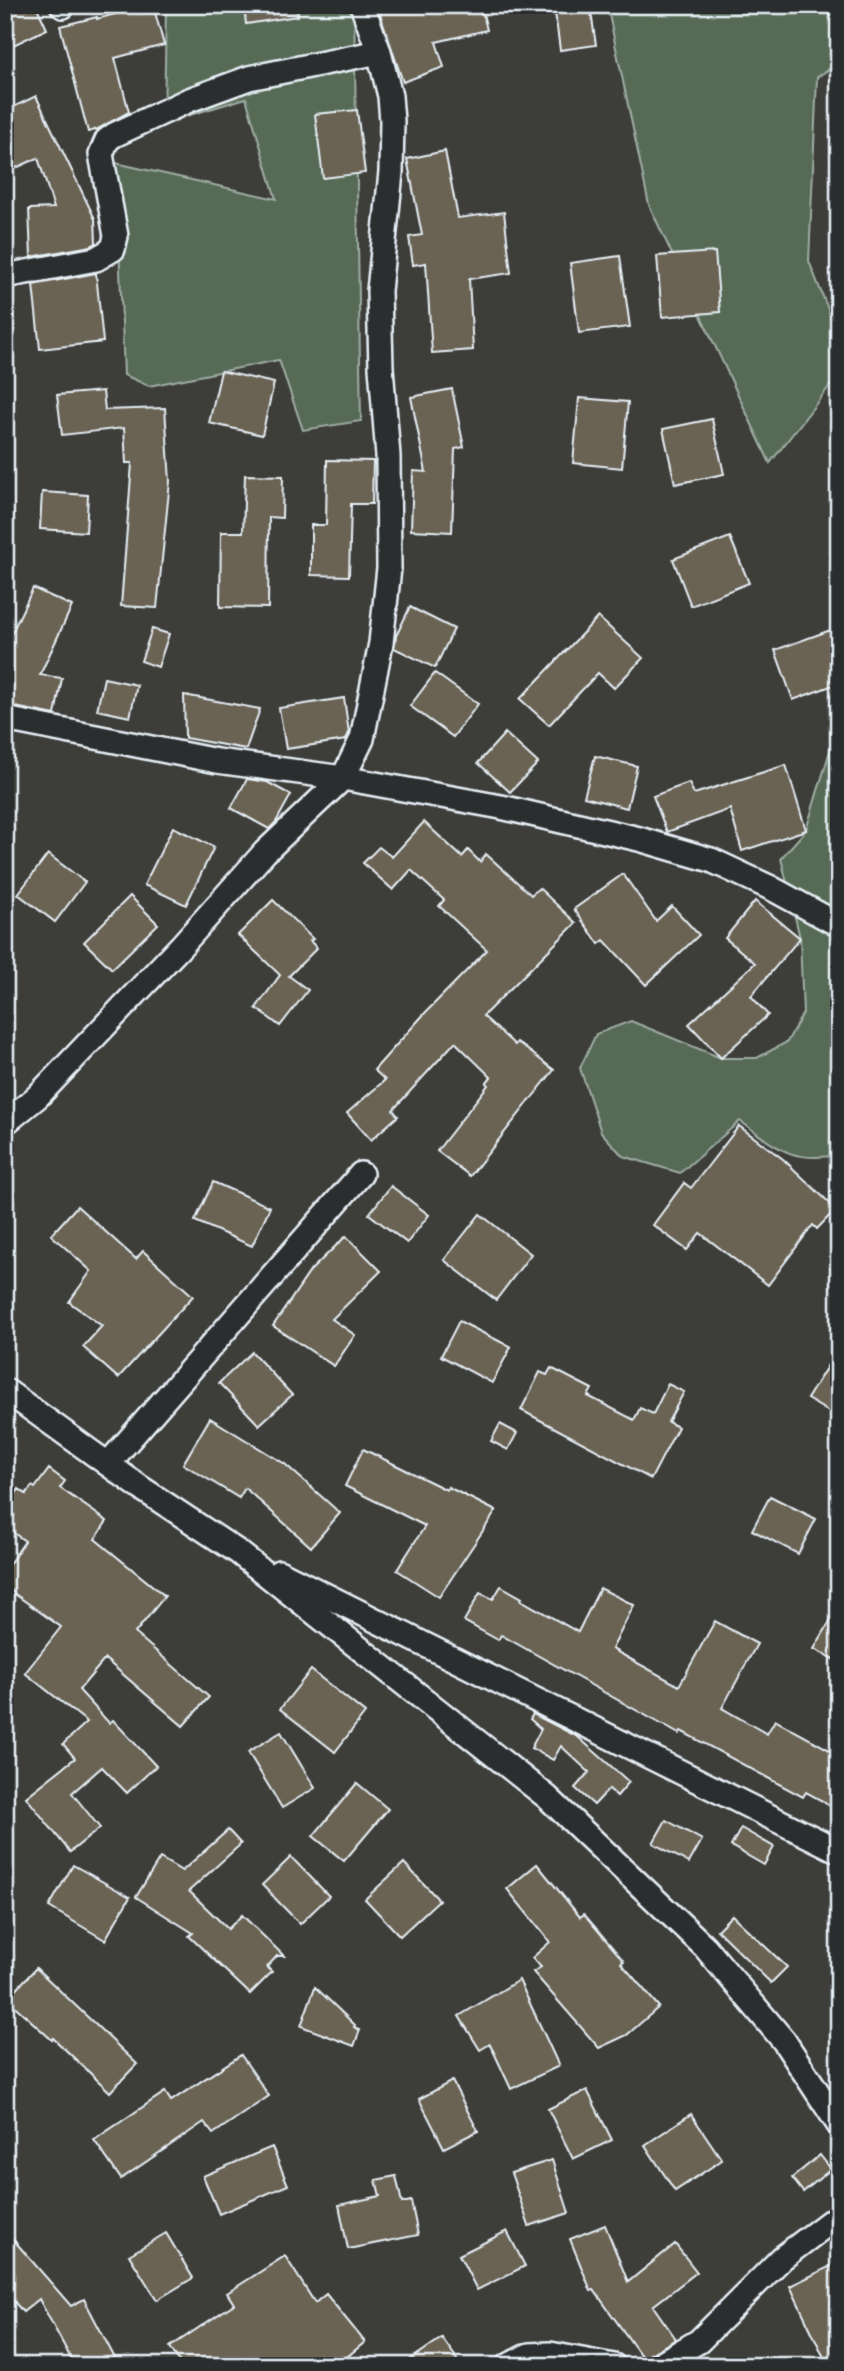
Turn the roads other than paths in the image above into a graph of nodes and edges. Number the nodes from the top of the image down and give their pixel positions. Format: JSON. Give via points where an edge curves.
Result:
{"nodes":[{"id":1,"x":362,"y":5,"type":"edge"},
{"id":2,"x":379,"y":52,"type":"junction"},
{"id":3,"x":5,"y":276,"type":"edge"},
{"id":4,"x":5,"y":719,"type":"edge"},
{"id":5,"x":342,"y":778,"type":"junction"},
{"id":6,"x":839,"y":925,"type":"edge"},
{"id":7,"x":5,"y":1123,"type":"edge"},
{"id":8,"x":361,"y":1174,"type":"dead end"},
{"id":9,"x":5,"y":1390,"type":"edge"},
{"id":10,"x":108,"y":1464,"type":"junction"},
{"id":11,"x":239,"y":1552,"type":"junction"},
{"id":12,"x":839,"y":1851,"type":"edge"},
{"id":13,"x":839,"y":2125,"type":"edge"},
{"id":14,"x":839,"y":2215,"type":"edge"},
{"id":15,"x":508,"y":2366,"type":"edge"},
{"id":16,"x":614,"y":2366,"type":"edge"},
{"id":17,"x":657,"y":2366,"type":"edge"}],
"edges":[{"from":1,"to":2,"type":"street"},
{"from":2,"to":3,"type":"street","via":[[249,78],[123,129],[107,140],[101,154],[116,236],[113,249],[96,259]]},
{"from":2,"to":5,"type":"street","via":[[392,121],[379,290],[389,568],[381,643],[362,739]]},
{"from":4,"to":5,"type":"street","via":[[217,761]]},
{"from":5,"to":6,"type":"street","via":[[501,807],[687,853],[759,883]]},
{"from":5,"to":7,"type":"street","via":[[265,852],[37,1097]]},
{"from":8,"to":10,"type":"street"},
{"from":9,"to":10,"type":"street"},
{"from":10,"to":11,"type":"street"},
{"from":11,"to":12,"type":"street"},
{"from":11,"to":13,"type":"street","via":[[547,1797],[705,1947],[784,2041]]},
{"from":14,"to":17,"type":"street","via":[[782,2258],[699,2341]]},
{"from":15,"to":16,"type":"street","via":[[529,2355],[550,2354]]}]}
